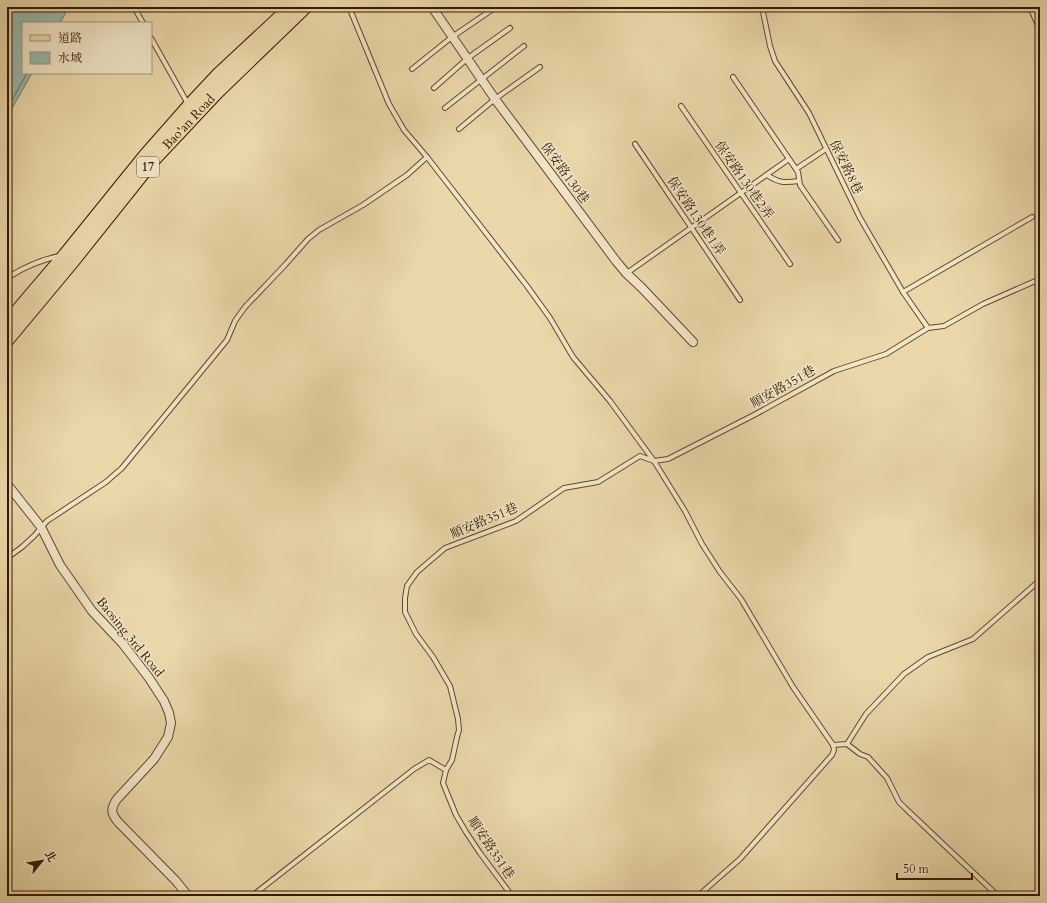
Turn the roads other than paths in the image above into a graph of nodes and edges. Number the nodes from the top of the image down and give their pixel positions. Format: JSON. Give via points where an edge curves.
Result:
{"nodes":[{"id":1,"x":134,"y":7,"type":"edge"},
{"id":2,"x":291,"y":7,"type":"edge"},
{"id":3,"x":305,"y":7,"type":"edge"},
{"id":4,"x":348,"y":7,"type":"edge"},
{"id":5,"x":432,"y":7,"type":"edge"},
{"id":6,"x":496,"y":7,"type":"edge"},
{"id":7,"x":762,"y":7,"type":"edge"},
{"id":8,"x":1030,"y":7,"type":"edge"},
{"id":9,"x":142,"y":22,"type":"edge"},
{"id":10,"x":510,"y":28,"type":"dead end"},
{"id":11,"x":1040,"y":30,"type":"edge"},
{"id":12,"x":452,"y":38,"type":"junction"},
{"id":13,"x":152,"y":40,"type":"edge"},
{"id":14,"x":524,"y":46,"type":"dead end"},
{"id":15,"x":468,"y":58,"type":"junction"},
{"id":16,"x":540,"y":68,"type":"dead end"},
{"id":17,"x":412,"y":69,"type":"dead end"},
{"id":18,"x":733,"y":77,"type":"dead end"},
{"id":19,"x":482,"y":78,"type":"junction"},
{"id":20,"x":434,"y":88,"type":"dead end"},
{"id":21,"x":496,"y":99,"type":"junction"},
{"id":22,"x":189,"y":106,"type":"junction"},
{"id":23,"x":681,"y":106,"type":"dead end"},
{"id":24,"x":445,"y":108,"type":"dead end"},
{"id":25,"x":459,"y":129,"type":"dead end"},
{"id":26,"x":635,"y":144,"type":"dead end"},
{"id":27,"x":826,"y":149,"type":"junction"},
{"id":28,"x":427,"y":158,"type":"junction"},
{"id":29,"x":789,"y":159,"type":"junction"},
{"id":30,"x":796,"y":169,"type":"junction"},
{"id":31,"x":767,"y":175,"type":"junction"},
{"id":32,"x":799,"y":181,"type":"junction"},
{"id":33,"x":741,"y":193,"type":"junction"},
{"id":34,"x":1032,"y":218,"type":"dead end"},
{"id":35,"x":691,"y":228,"type":"junction"},
{"id":36,"x":838,"y":240,"type":"dead end"},
{"id":37,"x":65,"y":255,"type":"junction"},
{"id":38,"x":790,"y":264,"type":"dead end"},
{"id":39,"x":626,"y":273,"type":"junction"},
{"id":40,"x":7,"y":278,"type":"edge"},
{"id":41,"x":1040,"y":279,"type":"edge"},
{"id":42,"x":903,"y":292,"type":"junction"},
{"id":43,"x":740,"y":300,"type":"dead end"},
{"id":44,"x":7,"y":323,"type":"edge"},
{"id":45,"x":928,"y":328,"type":"junction"},
{"id":46,"x":7,"y":340,"type":"edge"},
{"id":47,"x":693,"y":342,"type":"dead end"},
{"id":48,"x":654,"y":461,"type":"junction"},
{"id":49,"x":7,"y":484,"type":"edge"},
{"id":50,"x":41,"y":528,"type":"junction"},
{"id":51,"x":7,"y":558,"type":"edge"},
{"id":52,"x":1040,"y":580,"type":"edge"},
{"id":53,"x":846,"y":744,"type":"junction"},
{"id":54,"x":833,"y":745,"type":"junction"},
{"id":55,"x":446,"y":770,"type":"junction"},
{"id":56,"x":188,"y":896,"type":"edge"},
{"id":57,"x":252,"y":896,"type":"edge"},
{"id":58,"x":512,"y":896,"type":"edge"},
{"id":59,"x":698,"y":896,"type":"edge"},
{"id":60,"x":998,"y":896,"type":"edge"}],
"edges":[{"from":1,"to":9,"type":"lane"},
{"from":2,"to":22,"type":"main road","name":"Bao'an Road","number":"17","via":[[219,74]]},
{"from":3,"to":46,"type":"main road","name":"Bao'an Road","number":"17","via":[[216,93],[155,158]]},
{"from":4,"to":28,"type":"lane","via":[[389,104],[404,130]]},
{"from":5,"to":12,"type":"street","name":"保安路130巷"},
{"from":6,"to":12,"type":"lane"},
{"from":7,"to":27,"type":"lane","name":"保安路8巷","via":[[775,61],[809,113]]},
{"from":8,"to":11,"type":"lane"},
{"from":10,"to":15,"type":"lane"},
{"from":12,"to":15,"type":"street","name":"保安路130巷"},
{"from":12,"to":17,"type":"lane"},
{"from":13,"to":22,"type":"lane"},
{"from":14,"to":19,"type":"lane"},
{"from":15,"to":19,"type":"street","name":"保安路130巷"},
{"from":15,"to":20,"type":"lane"},
{"from":16,"to":21,"type":"lane"},
{"from":18,"to":29,"type":"lane"},
{"from":19,"to":21,"type":"street","name":"保安路130巷"},
{"from":19,"to":24,"type":"lane"},
{"from":21,"to":25,"type":"lane"},
{"from":21,"to":39,"type":"street","name":"保安路130巷"},
{"from":22,"to":37,"type":"main road","name":"Bao'an Road","number":"17"},
{"from":23,"to":33,"type":"lane","name":"保安路130巷2弄"},
{"from":26,"to":35,"type":"lane","name":"保安路130巷1弄"},
{"from":27,"to":30,"type":"lane"},
{"from":27,"to":42,"type":"lane","name":"保安路8巷","via":[[860,218]]},
{"from":28,"to":48,"type":"lane","via":[[527,286],[586,375],[610,402]]},
{"from":28,"to":50,"type":"lane","via":[[363,205],[308,239],[245,307],[235,321],[227,340],[122,468],[106,482],[46,521]]},
{"from":29,"to":30,"type":"lane"},
{"from":29,"to":31,"type":"lane"},
{"from":30,"to":32,"type":"lane"},
{"from":31,"to":32,"type":"lane","via":[[784,183]]},
{"from":31,"to":33,"type":"lane"},
{"from":32,"to":36,"type":"lane"},
{"from":33,"to":35,"type":"lane"},
{"from":33,"to":38,"type":"lane","name":"保安路130巷2弄"},
{"from":34,"to":42,"type":"lane"},
{"from":35,"to":39,"type":"lane"},
{"from":35,"to":43,"type":"lane","name":"保安路130巷1弄"},
{"from":37,"to":40,"type":"lane","via":[[42,260],[20,269]]},
{"from":37,"to":44,"type":"main road","name":"Bao'an Road","number":"17"},
{"from":39,"to":47,"type":"street","name":"保安路130巷"},
{"from":41,"to":45,"type":"lane","name":"順安路351巷","via":[[983,304],[944,326]]},
{"from":42,"to":45,"type":"lane","name":"保安路8巷"},
{"from":45,"to":48,"type":"lane","name":"順安路351巷","via":[[886,354],[834,371],[668,459]]},
{"from":48,"to":54,"type":"lane","via":[[716,567],[741,599],[792,687]]},
{"from":48,"to":55,"type":"lane","name":"順安路351巷","via":[[640,456],[598,482],[564,488],[516,521],[445,548],[411,580],[407,586],[405,612],[416,634],[450,686],[458,719],[459,730],[454,752]]},
{"from":49,"to":50,"type":"street","name":"Baosing 3rd Road"},
{"from":50,"to":51,"type":"lane"},
{"from":50,"to":56,"type":"street","name":"Baosing 3rd Road","via":[[64,572],[92,611],[123,644],[149,678],[169,713],[171,723],[168,737],[154,759],[117,799],[112,811],[119,823]]},
{"from":52,"to":53,"type":"lane","via":[[973,639],[928,657],[904,674],[866,714]]},
{"from":53,"to":54,"type":"lane"},
{"from":53,"to":60,"type":"lane","via":[[868,757],[887,778],[899,802]]},
{"from":54,"to":59,"type":"lane","via":[[832,755],[745,853]]},
{"from":55,"to":57,"type":"lane","via":[[429,760],[419,766]]},
{"from":55,"to":58,"type":"lane","name":"順安路351巷","via":[[443,783],[466,832]]}]}
